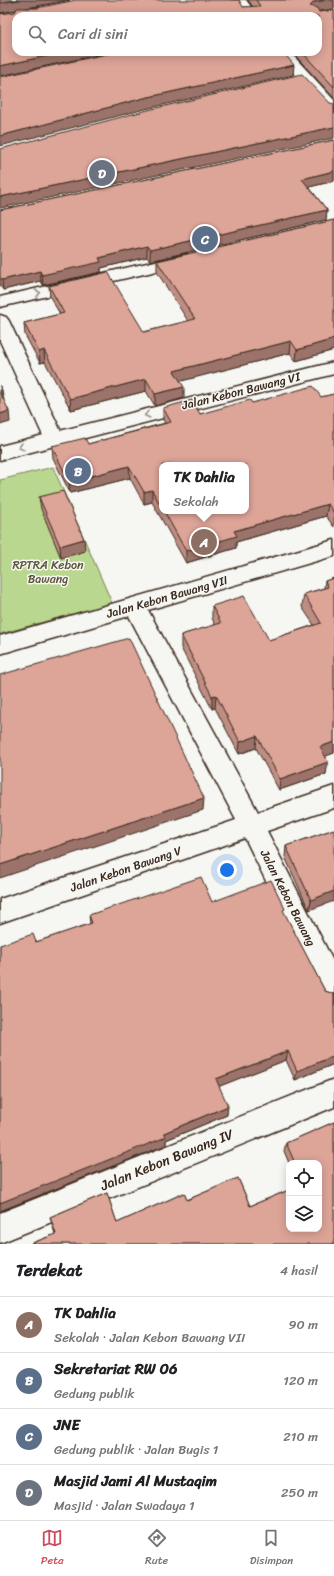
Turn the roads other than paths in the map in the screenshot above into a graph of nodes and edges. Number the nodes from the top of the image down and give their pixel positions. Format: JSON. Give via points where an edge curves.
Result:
{"nodes":[{"id":1,"x":239,"y":0,"type":"edge"},
{"id":2,"x":249,"y":12,"type":"edge"},
{"id":3,"x":284,"y":56,"type":"edge"},
{"id":4,"x":332,"y":105,"type":"edge"},
{"id":5,"x":202,"y":255,"type":"edge"},
{"id":6,"x":0,"y":302,"type":"edge"},
{"id":7,"x":0,"y":321,"type":"edge"},
{"id":8,"x":334,"y":368,"type":"edge"},
{"id":9,"x":54,"y":438,"type":"junction"},
{"id":10,"x":0,"y":453,"type":"edge"},
{"id":11,"x":334,"y":548,"type":"edge"},
{"id":12,"x":135,"y":606,"type":"junction"},
{"id":13,"x":0,"y":645,"type":"edge"},
{"id":14,"x":334,"y":797,"type":"edge"},
{"id":15,"x":252,"y":826,"type":"junction"},
{"id":16,"x":0,"y":911,"type":"edge"},
{"id":17,"x":334,"y":991,"type":"edge"},
{"id":18,"x":334,"y":1093,"type":"edge"},
{"id":19,"x":0,"y":1228,"type":"edge"}],
"edges":[{"from":1,"to":2,"type":"street"},
{"from":3,"to":4,"type":"street","via":[[298,79]]},
{"from":6,"to":5,"type":"street","one_way":true},
{"from":7,"to":9,"type":"street"},
{"from":8,"to":9,"type":"street","name":"Jalan Kebon Bawang VI","one_way":true},
{"from":9,"to":10,"type":"street","name":"Jalan Kebon Bawang VI","one_way":true},
{"from":11,"to":12,"type":"street","name":"Jalan Kebon Bawang VII"},
{"from":12,"to":13,"type":"street","name":"Jalan Kebon Bawang VII"},
{"from":12,"to":15,"type":"street"},
{"from":14,"to":15,"type":"street","name":"Jalan Kebon Bawang V"},
{"from":15,"to":16,"type":"street","name":"Jalan Kebon Bawang V"},
{"from":15,"to":17,"type":"street","name":"Jalan Kebon Bawang"},
{"from":18,"to":19,"type":"street","name":"Jalan Kebon Bawang IV"}]}
